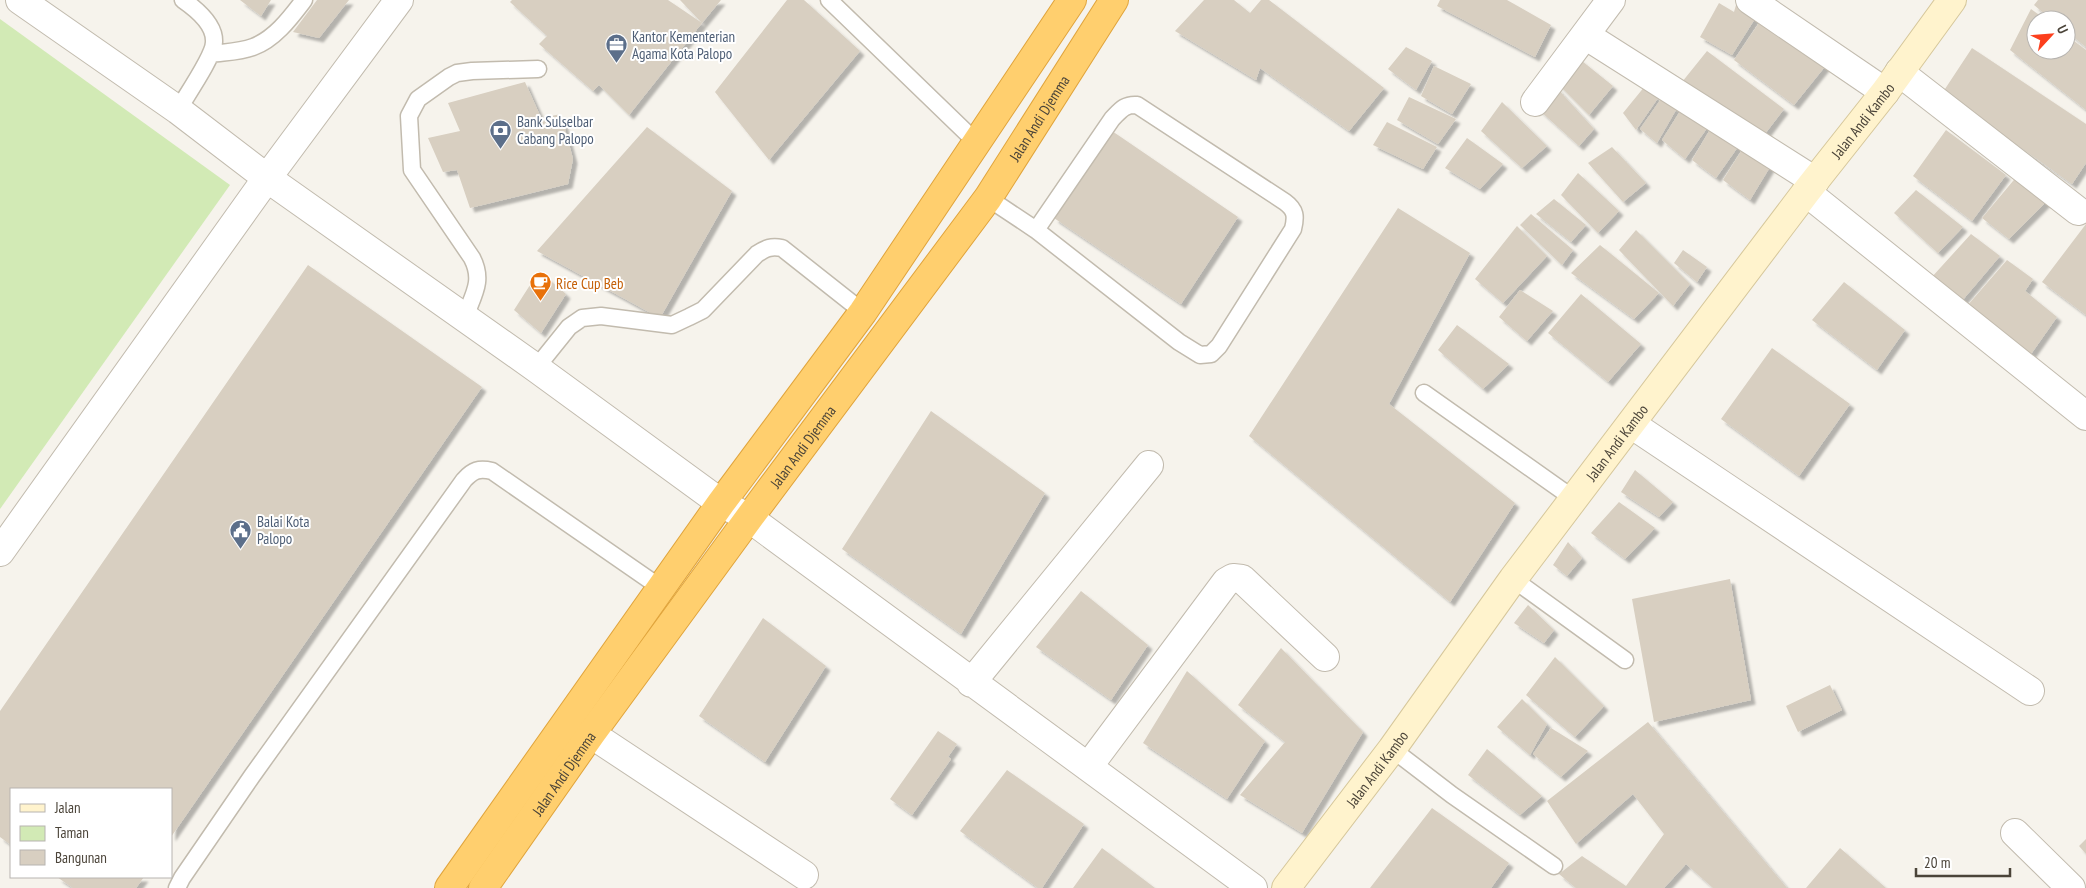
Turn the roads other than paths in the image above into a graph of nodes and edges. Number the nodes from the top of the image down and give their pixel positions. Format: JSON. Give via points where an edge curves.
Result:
{"nodes":[{"id":1,"x":20,"y":0,"type":"edge"},
{"id":2,"x":183,"y":0,"type":"edge"},
{"id":3,"x":304,"y":0,"type":"edge"},
{"id":4,"x":399,"y":0,"type":"edge"},
{"id":5,"x":829,"y":0,"type":"edge"},
{"id":6,"x":1072,"y":0,"type":"edge"},
{"id":7,"x":1114,"y":0,"type":"edge"},
{"id":8,"x":1611,"y":0,"type":"edge"},
{"id":9,"x":1750,"y":0,"type":"edge"},
{"id":10,"x":1952,"y":0,"type":"edge"},
{"id":11,"x":1585,"y":35,"type":"junction"},
{"id":12,"x":211,"y":54,"type":"junction"},
{"id":13,"x":538,"y":69,"type":"dead end"},
{"id":14,"x":1892,"y":82,"type":"junction"},
{"id":15,"x":1535,"y":102,"type":"dead end"},
{"id":16,"x":178,"y":110,"type":"junction"},
{"id":17,"x":976,"y":142,"type":"junction"},
{"id":18,"x":267,"y":178,"type":"junction"},
{"id":19,"x":1810,"y":186,"type":"junction"},
{"id":20,"x":988,"y":198,"type":"junction"},
{"id":21,"x":2078,"y":211,"type":"dead end"},
{"id":22,"x":1036,"y":230,"type":"junction"},
{"id":23,"x":863,"y":312,"type":"junction"},
{"id":24,"x":464,"y":317,"type":"junction"},
{"id":25,"x":536,"y":368,"type":"junction"},
{"id":26,"x":1424,"y":393,"type":"dead end"},
{"id":27,"x":2085,"y":414,"type":"edge"},
{"id":28,"x":1631,"y":424,"type":"junction"},
{"id":29,"x":1149,"y":465,"type":"dead end"},
{"id":30,"x":1574,"y":499,"type":"junction"},
{"id":31,"x":721,"y":503,"type":"junction"},
{"id":32,"x":749,"y":518,"type":"junction"},
{"id":33,"x":0,"y":552,"type":"edge"},
{"id":34,"x":1513,"y":579,"type":"junction"},
{"id":35,"x":662,"y":588,"type":"junction"},
{"id":36,"x":1325,"y":657,"type":"dead end"},
{"id":37,"x":1625,"y":660,"type":"dead end"},
{"id":38,"x":971,"y":683,"type":"junction"},
{"id":39,"x":2030,"y":691,"type":"dead end"},
{"id":40,"x":591,"y":734,"type":"junction"},
{"id":41,"x":1392,"y":749,"type":"junction"},
{"id":42,"x":1088,"y":768,"type":"junction"},
{"id":43,"x":2015,"y":832,"type":"dead end"},
{"id":44,"x":1554,"y":866,"type":"dead end"},
{"id":45,"x":804,"y":875,"type":"dead end"},
{"id":46,"x":486,"y":887,"type":"edge"},
{"id":47,"x":177,"y":888,"type":"edge"},
{"id":48,"x":449,"y":888,"type":"edge"},
{"id":49,"x":1253,"y":888,"type":"edge"},
{"id":50,"x":1286,"y":888,"type":"edge"},
{"id":51,"x":2071,"y":888,"type":"edge"}],
"edges":[{"from":1,"to":16,"type":"street"},
{"from":2,"to":12,"type":"lane","via":[[197,10],[210,29],[214,42]]},
{"from":3,"to":12,"type":"lane","via":[[288,21],[254,47]]},
{"from":4,"to":18,"type":"street"},
{"from":5,"to":17,"type":"lane"},
{"from":6,"to":17,"type":"highway","name":"Jalan Andi Djemma"},
{"from":7,"to":20,"type":"highway","name":"Jalan Andi Djemma"},
{"from":8,"to":11,"type":"street"},
{"from":9,"to":14,"type":"street"},
{"from":10,"to":14,"type":"street","name":"Jalan Andi Kambo"},
{"from":11,"to":15,"type":"street"},
{"from":11,"to":19,"type":"street"},
{"from":12,"to":16,"type":"lane"},
{"from":13,"to":24,"type":"lane","via":[[457,73],[418,99],[409,116],[412,170],[477,268],[479,280]]},
{"from":14,"to":19,"type":"street","name":"Jalan Andi Kambo"},
{"from":14,"to":21,"type":"street"},
{"from":16,"to":18,"type":"street"},
{"from":17,"to":23,"type":"highway","name":"Jalan Andi Djemma"},
{"from":18,"to":24,"type":"street"},
{"from":18,"to":33,"type":"street"},
{"from":19,"to":27,"type":"street"},
{"from":19,"to":28,"type":"street","name":"Jalan Andi Kambo"},
{"from":20,"to":22,"type":"lane"},
{"from":20,"to":32,"type":"highway","name":"Jalan Andi Djemma"},
{"from":22,"to":22,"type":"lane","via":[[1179,342],[1193,352],[1205,355],[1219,346],[1293,229],[1296,219],[1291,206],[1137,105],[1132,105],[1126,106],[1112,119]]},
{"from":23,"to":25,"type":"lane","via":[[782,248],[766,248],[703,310],[672,324],[601,316],[582,318],[569,327]]},
{"from":23,"to":31,"type":"highway","name":"Jalan Andi Djemma"},
{"from":24,"to":25,"type":"street"},
{"from":25,"to":31,"type":"street"},
{"from":26,"to":30,"type":"lane"},
{"from":28,"to":30,"type":"street","name":"Jalan Andi Kambo"},
{"from":28,"to":39,"type":"street"},
{"from":29,"to":38,"type":"street"},
{"from":30,"to":34,"type":"street","name":"Jalan Andi Kambo"},
{"from":31,"to":32,"type":"street"},
{"from":31,"to":35,"type":"highway","name":"Jalan Andi Djemma"},
{"from":32,"to":38,"type":"street"},
{"from":32,"to":40,"type":"highway","name":"Jalan Andi Djemma"},
{"from":34,"to":37,"type":"lane"},
{"from":34,"to":41,"type":"street","name":"Jalan Andi Kambo"},
{"from":35,"to":47,"type":"lane","via":[[492,471],[483,469],[471,473],[252,776]]},
{"from":35,"to":48,"type":"highway","name":"Jalan Andi Djemma"},
{"from":36,"to":42,"type":"street","via":[[1242,579],[1233,578],[1226,582]]},
{"from":38,"to":42,"type":"street"},
{"from":40,"to":45,"type":"street"},
{"from":40,"to":46,"type":"highway","name":"Jalan Andi Djemma"},
{"from":41,"to":44,"type":"lane"},
{"from":41,"to":50,"type":"street","name":"Jalan Andi Kambo"},
{"from":42,"to":49,"type":"street"},
{"from":43,"to":51,"type":"street"}]}
